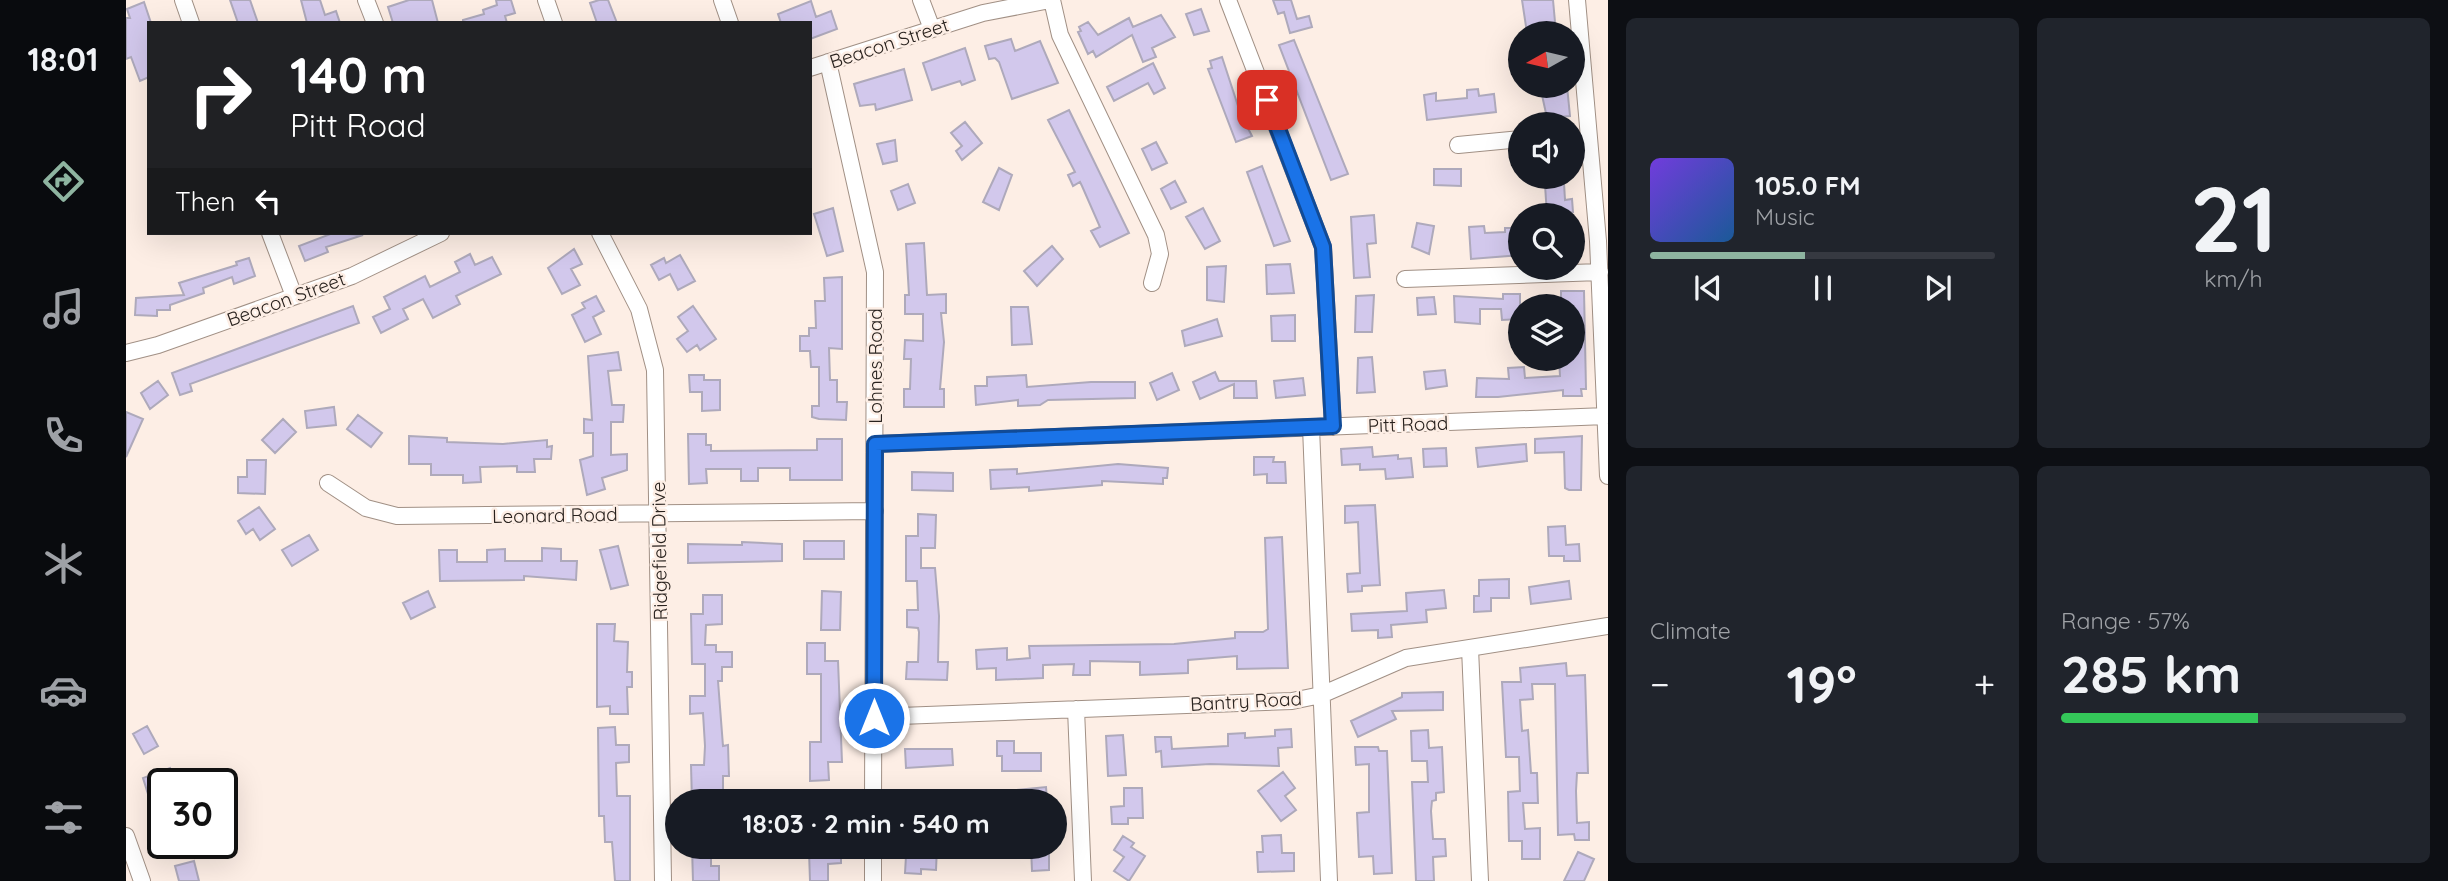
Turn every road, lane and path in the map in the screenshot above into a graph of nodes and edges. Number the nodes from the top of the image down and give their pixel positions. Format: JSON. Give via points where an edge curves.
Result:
{"nodes":[{"id":1,"x":183,"y":0,"type":"edge"},
{"id":2,"x":366,"y":0,"type":"edge"},
{"id":3,"x":546,"y":0,"type":"edge"},
{"id":4,"x":722,"y":0,"type":"edge"},
{"id":5,"x":921,"y":0,"type":"edge"},
{"id":6,"x":1051,"y":0,"type":"edge"},
{"id":7,"x":1228,"y":0,"type":"edge"},
{"id":8,"x":1577,"y":0,"type":"edge"},
{"id":9,"x":190,"y":21,"type":"edge"},
{"id":10,"x":373,"y":21,"type":"edge"},
{"id":11,"x":553,"y":21,"type":"edge"},
{"id":12,"x":729,"y":21,"type":"edge"},
{"id":13,"x":932,"y":29,"type":"junction"},
{"id":14,"x":828,"y":62,"type":"junction"},
{"id":15,"x":812,"y":67,"type":"edge"},
{"id":16,"x":1580,"y":112,"type":"edge"},
{"id":17,"x":1508,"y":140,"type":"edge"},
{"id":18,"x":1458,"y":145,"type":"dead end"},
{"id":19,"x":1585,"y":162,"type":"edge"},
{"id":20,"x":271,"y":235,"type":"edge"},
{"id":21,"x":437,"y":235,"type":"edge"},
{"id":22,"x":601,"y":235,"type":"edge"},
{"id":23,"x":1600,"y":272,"type":"junction"},
{"id":24,"x":1405,"y":279,"type":"dead end"},
{"id":25,"x":1152,"y":283,"type":"dead end"},
{"id":26,"x":294,"y":296,"type":"junction"},
{"id":27,"x":126,"y":353,"type":"edge"},
{"id":28,"x":1606,"y":383,"type":"edge"},
{"id":29,"x":1606,"y":416,"type":"junction"},
{"id":30,"x":1333,"y":426,"type":"junction"},
{"id":31,"x":1311,"y":427,"type":"junction"},
{"id":32,"x":875,"y":444,"type":"junction"},
{"id":33,"x":1608,"y":476,"type":"edge"},
{"id":34,"x":328,"y":483,"type":"dead end"},
{"id":35,"x":875,"y":511,"type":"junction"},
{"id":36,"x":658,"y":514,"type":"junction"},
{"id":37,"x":1608,"y":626,"type":"edge"},
{"id":38,"x":1470,"y":648,"type":"junction"},
{"id":39,"x":1321,"y":695,"type":"junction"},
{"id":40,"x":1076,"y":709,"type":"junction"},
{"id":41,"x":874,"y":718,"type":"junction"},
{"id":42,"x":873,"y":789,"type":"edge"},
{"id":43,"x":126,"y":836,"type":"edge"},
{"id":44,"x":873,"y":859,"type":"edge"},
{"id":45,"x":142,"y":881,"type":"edge"},
{"id":46,"x":663,"y":881,"type":"edge"},
{"id":47,"x":873,"y":881,"type":"edge"},
{"id":48,"x":1083,"y":881,"type":"edge"},
{"id":49,"x":1329,"y":881,"type":"edge"},
{"id":50,"x":1480,"y":881,"type":"edge"}],
"edges":[{"from":1,"to":9,"type":"street"},
{"from":2,"to":10,"type":"street"},
{"from":3,"to":11,"type":"street"},
{"from":4,"to":12,"type":"street"},
{"from":5,"to":13,"type":"street"},
{"from":6,"to":13,"type":"street","name":"Beacon Street","via":[[1005,7]]},
{"from":6,"to":25,"type":"street","via":[[1060,35],[1156,235],[1160,254]]},
{"from":7,"to":30,"type":"street","via":[[1323,247]]},
{"from":8,"to":16,"type":"street"},
{"from":13,"to":14,"type":"street","name":"Beacon Street"},
{"from":14,"to":15,"type":"street","name":"Beacon Street"},
{"from":14,"to":32,"type":"street","name":"Lohnes Road","via":[[873,253]]},
{"from":17,"to":18,"type":"street"},
{"from":19,"to":23,"type":"street"},
{"from":20,"to":26,"type":"street"},
{"from":21,"to":26,"type":"street","name":"Beacon Street","via":[[360,272]]},
{"from":22,"to":36,"type":"street","name":"Ridgefield Drive","via":[[650,340],[656,387]]},
{"from":23,"to":24,"type":"street"},
{"from":23,"to":28,"type":"street"},
{"from":26,"to":27,"type":"street","name":"Beacon Street"},
{"from":28,"to":29,"type":"street"},
{"from":29,"to":30,"type":"street","name":"Pitt Road"},
{"from":29,"to":33,"type":"street"},
{"from":30,"to":31,"type":"street","name":"Pitt Road"},
{"from":31,"to":32,"type":"street","name":"Pitt Road"},
{"from":31,"to":39,"type":"street"},
{"from":32,"to":35,"type":"street","name":"Lohnes Road"},
{"from":34,"to":36,"type":"street","name":"Leonard Road","via":[[366,508],[397,516]]},
{"from":35,"to":36,"type":"street","name":"Leonard Road"},
{"from":35,"to":41,"type":"street","name":"Lohnes Road"},
{"from":36,"to":46,"type":"street","name":"Ridgefield Drive"},
{"from":37,"to":38,"type":"street","name":"Bantry Road"},
{"from":38,"to":39,"type":"street","name":"Bantry Road","via":[[1393,661]]},
{"from":38,"to":50,"type":"street"},
{"from":39,"to":40,"type":"street","name":"Bantry Road","via":[[1292,701]]},
{"from":39,"to":49,"type":"street"},
{"from":40,"to":41,"type":"street","name":"Bantry Road"},
{"from":40,"to":48,"type":"street"},
{"from":41,"to":42,"type":"street","name":"Lohnes Road"},
{"from":43,"to":45,"type":"street"},
{"from":44,"to":47,"type":"street"}]}
